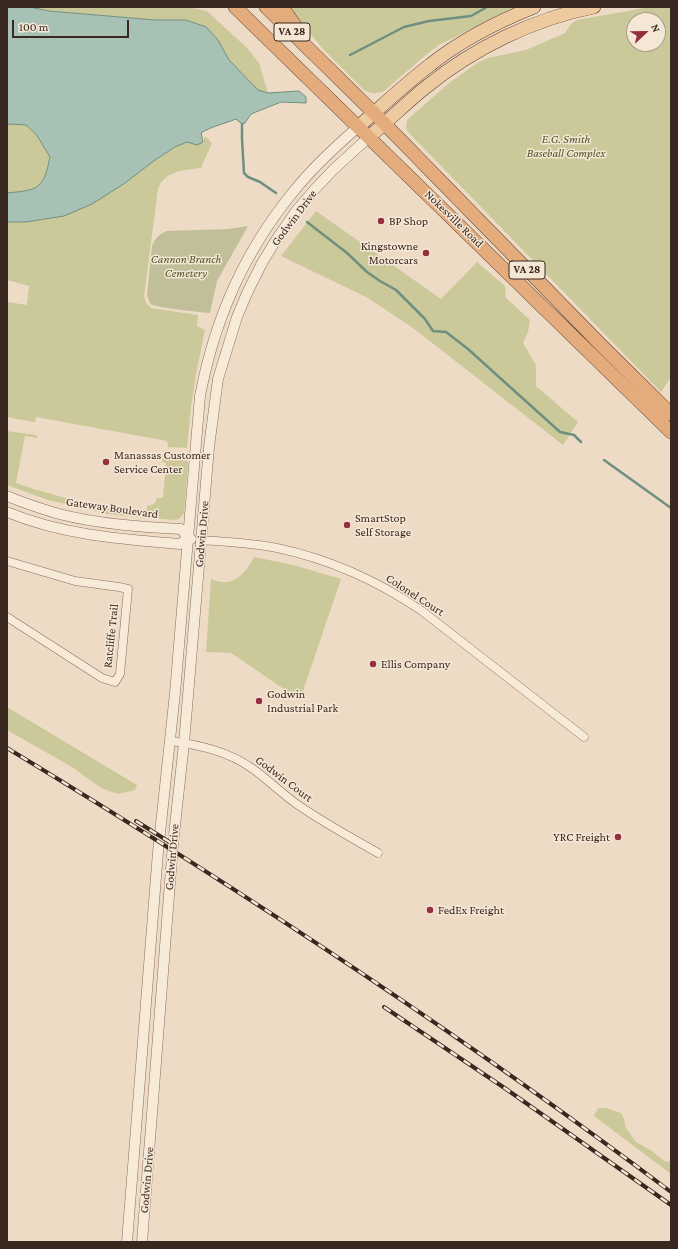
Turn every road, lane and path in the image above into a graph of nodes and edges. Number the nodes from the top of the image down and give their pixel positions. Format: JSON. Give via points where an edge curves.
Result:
{"nodes":[{"id":1,"x":236,"y":7,"type":"edge"},
{"id":2,"x":266,"y":7,"type":"edge"},
{"id":3,"x":282,"y":7,"type":"edge"},
{"id":4,"x":534,"y":7,"type":"edge"},
{"id":5,"x":594,"y":7,"type":"edge"},
{"id":6,"x":318,"y":57,"type":"junction"},
{"id":7,"x":374,"y":113,"type":"junction"},
{"id":8,"x":384,"y":124,"type":"junction"},
{"id":9,"x":358,"y":127,"type":"junction"},
{"id":10,"x":369,"y":137,"type":"junction"},
{"id":11,"x":222,"y":313,"type":"junction"},
{"id":12,"x":237,"y":317,"type":"junction"},
{"id":13,"x":671,"y":414,"type":"edge"},
{"id":14,"x":671,"y":432,"type":"edge"},
{"id":15,"x":7,"y":496,"type":"edge"},
{"id":16,"x":7,"y":512,"type":"edge"},
{"id":17,"x":188,"y":538,"type":"junction"},
{"id":18,"x":201,"y":540,"type":"junction"},
{"id":19,"x":7,"y":561,"type":"edge"},
{"id":20,"x":7,"y":617,"type":"edge"},
{"id":21,"x":584,"y":737,"type":"dead end"},
{"id":22,"x":170,"y":741,"type":"junction"},
{"id":23,"x":184,"y":743,"type":"junction"},
{"id":24,"x":378,"y":853,"type":"dead end"},
{"id":25,"x":127,"y":1242,"type":"edge"},
{"id":26,"x":142,"y":1242,"type":"edge"}],
"edges":[{"from":1,"to":9,"type":"highway","name":"Nokesville Road","number":"VA 28"},
{"from":2,"to":6,"type":"highway","name":"Nokesville Road","number":"VA 28"},
{"from":3,"to":6,"type":"highway"},
{"from":4,"to":7,"type":"main road","name":"Godwin Drive","via":[[484,30],[454,48],[430,64]]},
{"from":5,"to":8,"type":"main road","name":"Godwin Drive","via":[[530,26],[480,50],[448,70]]},
{"from":6,"to":7,"type":"highway","name":"Nokesville Road","number":"VA 28"},
{"from":7,"to":8,"type":"highway","name":"Nokesville Road","number":"VA 28"},
{"from":7,"to":9,"type":"main road","name":"Godwin Drive"},
{"from":8,"to":10,"type":"main road","name":"Godwin Drive"},
{"from":8,"to":13,"type":"highway","name":"Nokesville Road","number":"VA 28"},
{"from":9,"to":10,"type":"highway","name":"Nokesville Road","number":"VA 28"},
{"from":9,"to":11,"type":"street","name":"Godwin Drive","via":[[314,168],[278,212],[242,270]]},
{"from":10,"to":12,"type":"street","name":"Godwin Drive","via":[[334,169],[296,211],[262,263]]},
{"from":10,"to":14,"type":"highway","name":"Nokesville Road","number":"VA 28"},
{"from":11,"to":12,"type":"street"},
{"from":11,"to":17,"type":"street","name":"Godwin Drive","via":[[200,396]]},
{"from":12,"to":18,"type":"street","name":"Godwin Drive","via":[[222,362],[215,394]]},
{"from":15,"to":17,"type":"street","name":"Gateway Boulevard","via":[[53,512],[91,520],[181,530]]},
{"from":16,"to":17,"type":"street","name":"Gateway Boulevard","via":[[45,526],[79,534],[180,544]]},
{"from":17,"to":18,"type":"street","name":"Gateway Boulevard"},
{"from":17,"to":22,"type":"street","name":"Godwin Drive"},
{"from":18,"to":21,"type":"street","name":"Colonel Court","via":[[253,544],[284,550],[330,564],[373,582],[422,611]]},
{"from":18,"to":23,"type":"street","name":"Godwin Drive"},
{"from":19,"to":20,"type":"street","name":"Ratcliffe Trail","via":[[75,581],[128,590],[120,674],[115,682],[102,678]]},
{"from":22,"to":23,"type":"street","name":"Godwin Court"},
{"from":22,"to":25,"type":"street","name":"Godwin Drive","via":[[158,852]]},
{"from":23,"to":24,"type":"street","name":"Godwin Court","via":[[217,750],[234,758],[319,819]]},
{"from":23,"to":26,"type":"street","name":"Godwin Drive"}]}
